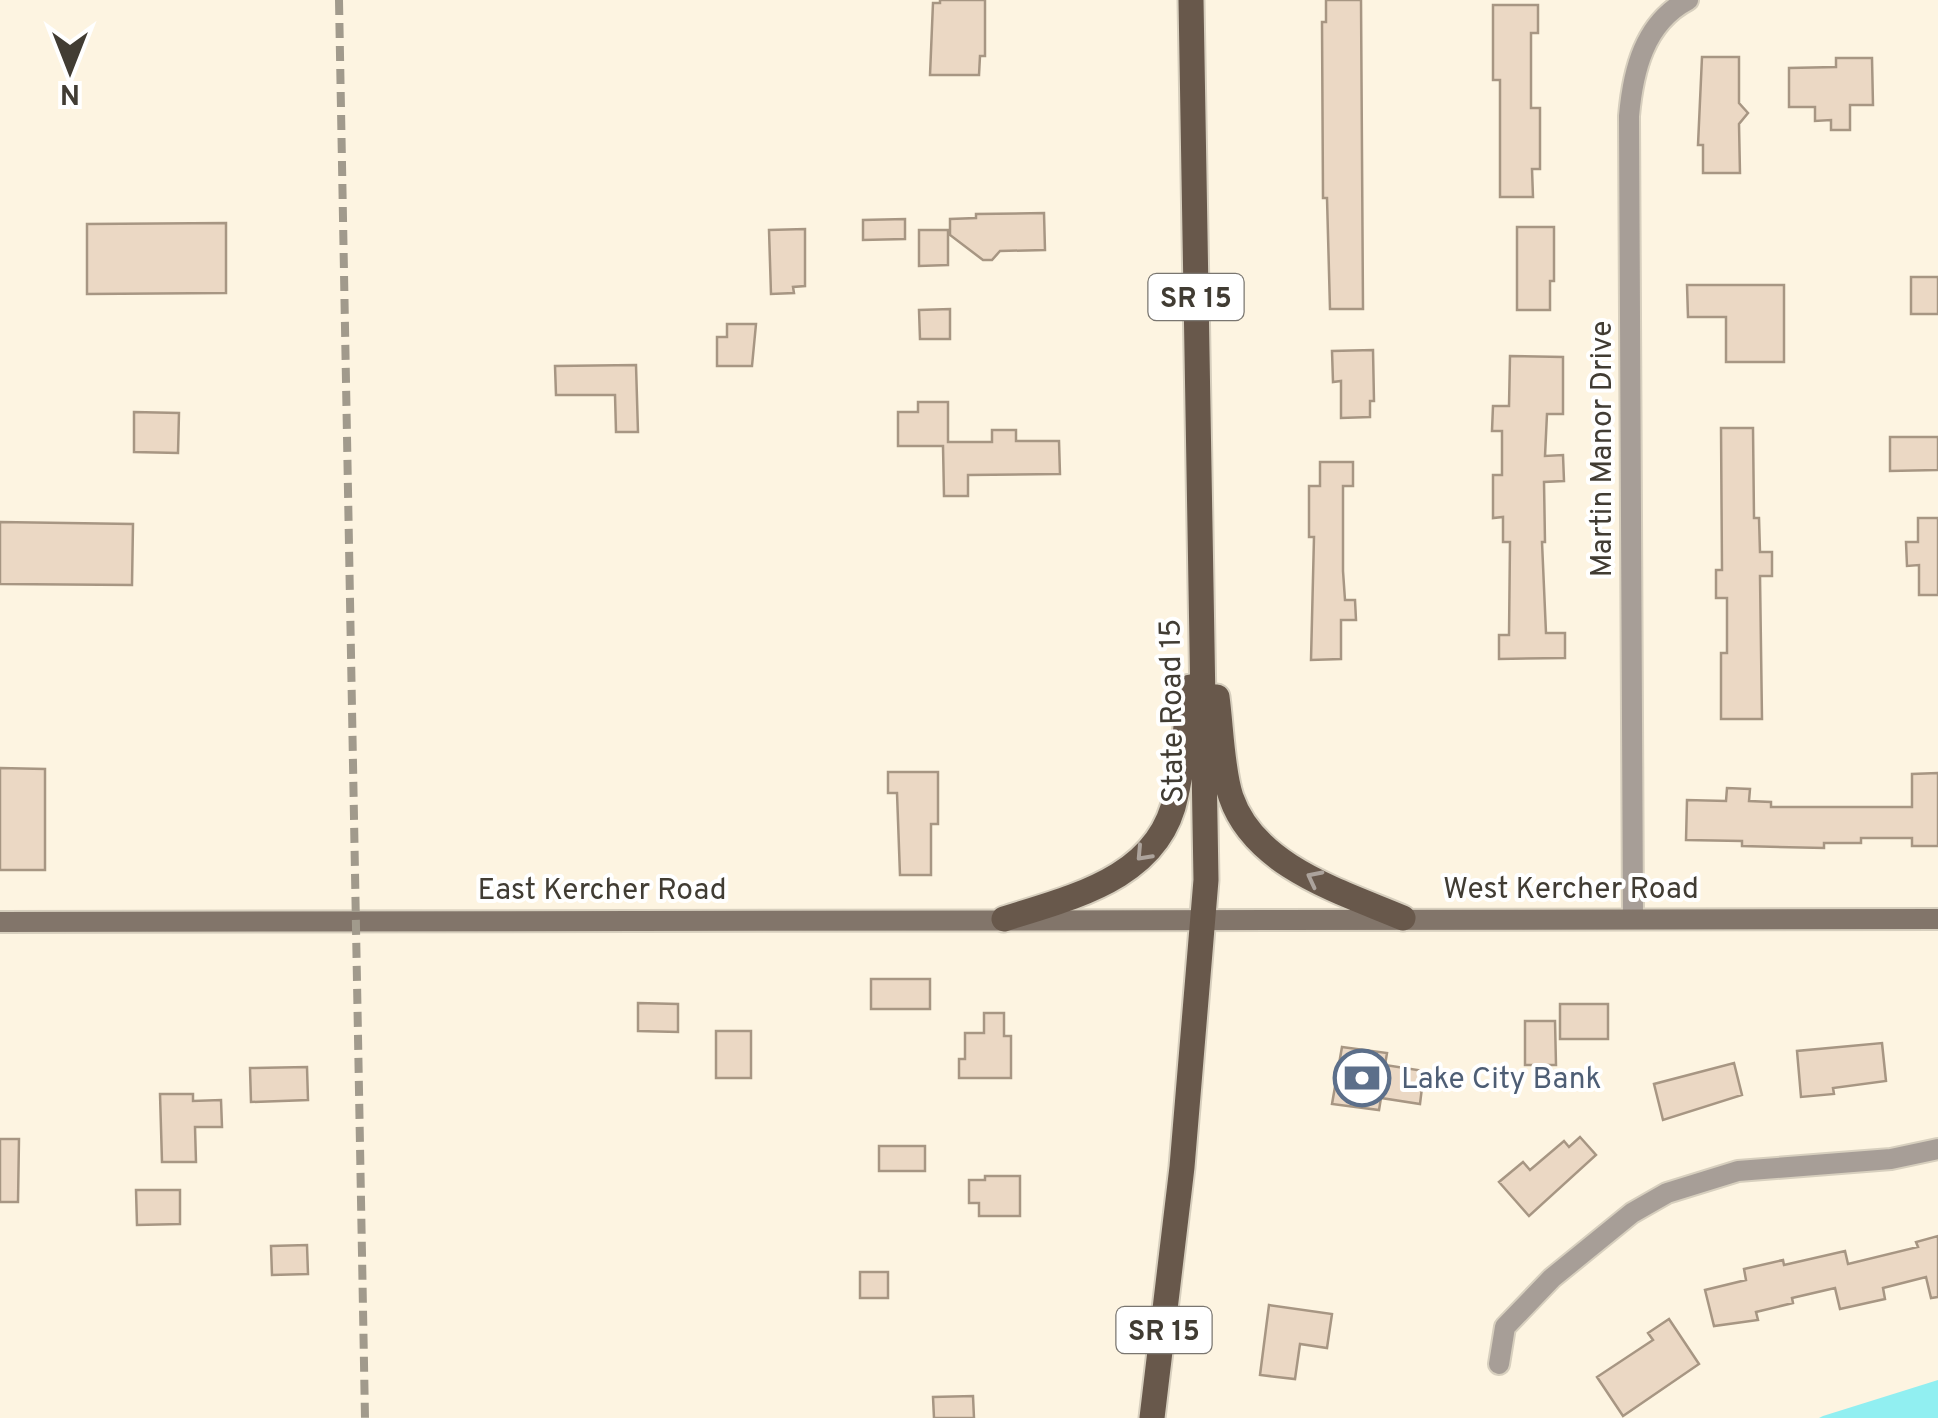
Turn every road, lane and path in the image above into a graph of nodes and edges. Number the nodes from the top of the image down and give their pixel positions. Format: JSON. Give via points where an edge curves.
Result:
{"nodes":[{"id":1,"x":1191,"y":0,"type":"edge"},
{"id":2,"x":1688,"y":0,"type":"edge"},
{"id":3,"x":1202,"y":593,"type":"junction"},
{"id":4,"x":1404,"y":918,"type":"junction"},
{"id":5,"x":1004,"y":919,"type":"junction"},
{"id":6,"x":1204,"y":919,"type":"junction"},
{"id":7,"x":1633,"y":919,"type":"junction"},
{"id":8,"x":1938,"y":919,"type":"edge"},
{"id":9,"x":0,"y":922,"type":"edge"},
{"id":10,"x":1938,"y":1148,"type":"edge"},
{"id":11,"x":1499,"y":1364,"type":"dead end"},
{"id":12,"x":1152,"y":1418,"type":"edge"}],
"edges":[{"from":1,"to":3,"type":"main road","name":"State Road 15","number":"SR 15"},
{"from":2,"to":7,"type":"street","name":"Martin Manor Drive","via":[[1646,42],[1629,116]]},
{"from":4,"to":3,"type":"main road","one_way":true,"via":[[1272,854],[1231,798]]},
{"from":3,"to":5,"type":"main road","one_way":true,"via":[[1176,798],[1162,832],[1116,878]]},
{"from":3,"to":6,"type":"main road","name":"State Road 15","number":"SR 15"},
{"from":4,"to":6,"type":"main road","name":"West Kercher Road"},
{"from":4,"to":7,"type":"main road","name":"West Kercher Road"},
{"from":5,"to":6,"type":"main road","name":"East Kercher Road"},
{"from":5,"to":9,"type":"main road","name":"East Kercher Road"},
{"from":6,"to":12,"type":"main road","name":"State Road 15","number":"SR 15"},
{"from":7,"to":8,"type":"main road","name":"West Kercher Road"},
{"from":10,"to":11,"type":"street","via":[[1891,1159],[1738,1172],[1667,1193],[1632,1212],[1552,1278],[1505,1327]]}]}
